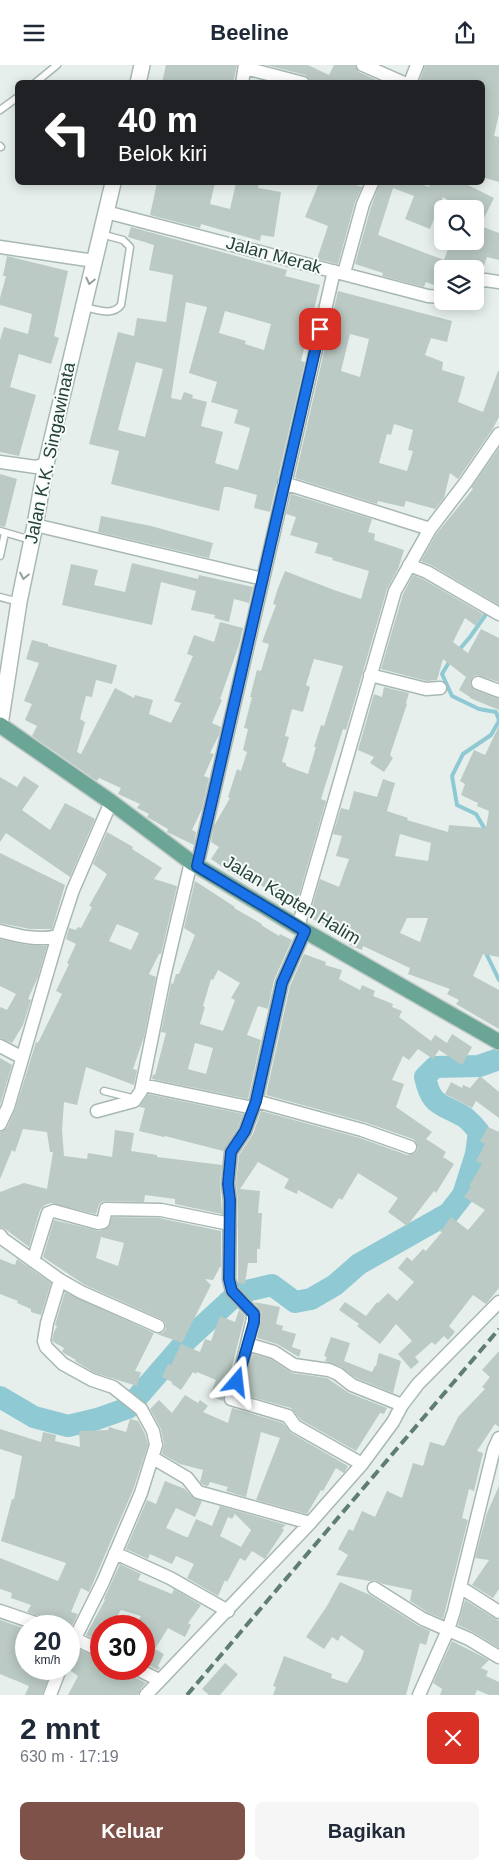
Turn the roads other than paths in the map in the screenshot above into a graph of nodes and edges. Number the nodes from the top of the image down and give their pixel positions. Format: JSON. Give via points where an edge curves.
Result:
{"nodes":[{"id":1,"x":57,"y":65,"type":"edge"},
{"id":2,"x":142,"y":65,"type":"edge"},
{"id":3,"x":363,"y":65,"type":"edge"},
{"id":4,"x":417,"y":65,"type":"edge"},
{"id":5,"x":245,"y":66,"type":"edge"},
{"id":6,"x":39,"y":80,"type":"edge"},
{"id":7,"x":139,"y":80,"type":"edge"},
{"id":8,"x":243,"y":80,"type":"edge"},
{"id":9,"x":293,"y":80,"type":"edge"},
{"id":10,"x":397,"y":80,"type":"edge"},
{"id":11,"x":411,"y":80,"type":"edge"},
{"id":12,"x":15,"y":99,"type":"edge"},
{"id":13,"x":0,"y":110,"type":"edge"},
{"id":14,"x":113,"y":185,"type":"edge"},
{"id":15,"x":371,"y":185,"type":"edge"},
{"id":16,"x":106,"y":212,"type":"junction"},
{"id":17,"x":101,"y":234,"type":"junction"},
{"id":18,"x":0,"y":247,"type":"edge"},
{"id":19,"x":94,"y":261,"type":"junction"},
{"id":20,"x":339,"y":272,"type":"junction"},
{"id":21,"x":484,"y":280,"type":"edge"},
{"id":22,"x":499,"y":282,"type":"edge"},
{"id":23,"x":434,"y":296,"type":"edge"},
{"id":24,"x":84,"y":307,"type":"junction"},
{"id":25,"x":499,"y":435,"type":"edge"},
{"id":26,"x":0,"y":462,"type":"edge"},
{"id":27,"x":46,"y":464,"type":"junction"},
{"id":28,"x":284,"y":483,"type":"junction"},
{"id":29,"x":430,"y":529,"type":"junction"},
{"id":30,"x":2,"y":532,"type":"edge"},
{"id":31,"x":33,"y":532,"type":"junction"},
{"id":32,"x":0,"y":556,"type":"edge"},
{"id":33,"x":409,"y":565,"type":"junction"},
{"id":34,"x":263,"y":579,"type":"junction"},
{"id":35,"x":0,"y":597,"type":"edge"},
{"id":36,"x":19,"y":602,"type":"junction"},
{"id":37,"x":499,"y":614,"type":"edge"},
{"id":38,"x":370,"y":675,"type":"junction"},
{"id":39,"x":478,"y":683,"type":"dead end"},
{"id":40,"x":440,"y":689,"type":"dead end"},
{"id":41,"x":499,"y":691,"type":"edge"},
{"id":42,"x":0,"y":725,"type":"edge"},
{"id":43,"x":111,"y":801,"type":"junction"},
{"id":44,"x":194,"y":864,"type":"junction"},
{"id":45,"x":301,"y":929,"type":"junction"},
{"id":46,"x":0,"y":931,"type":"edge"},
{"id":47,"x":58,"y":936,"type":"junction"},
{"id":48,"x":499,"y":1042,"type":"edge"},
{"id":49,"x":0,"y":1046,"type":"edge"},
{"id":50,"x":21,"y":1057,"type":"junction"},
{"id":51,"x":143,"y":1085,"type":"junction"},
{"id":52,"x":104,"y":1091,"type":"dead end"},
{"id":53,"x":136,"y":1099,"type":"junction"},
{"id":54,"x":254,"y":1105,"type":"junction"},
{"id":55,"x":97,"y":1111,"type":"dead end"},
{"id":56,"x":0,"y":1124,"type":"edge"},
{"id":57,"x":410,"y":1147,"type":"dead end"},
{"id":58,"x":230,"y":1224,"type":"junction"},
{"id":59,"x":0,"y":1235,"type":"edge"},
{"id":60,"x":33,"y":1261,"type":"junction"},
{"id":61,"x":60,"y":1280,"type":"junction"},
{"id":62,"x":499,"y":1302,"type":"edge"},
{"id":63,"x":158,"y":1326,"type":"dead end"},
{"id":64,"x":247,"y":1344,"type":"junction"},
{"id":65,"x":402,"y":1405,"type":"junction"},
{"id":66,"x":499,"y":1439,"type":"edge"},
{"id":67,"x":153,"y":1458,"type":"junction"},
{"id":68,"x":362,"y":1464,"type":"junction"},
{"id":69,"x":310,"y":1523,"type":"junction"},
{"id":70,"x":115,"y":1553,"type":"junction"},
{"id":71,"x":460,"y":1587,"type":"junction"},
{"id":72,"x":374,"y":1588,"type":"dead end"},
{"id":73,"x":0,"y":1611,"type":"edge"},
{"id":74,"x":228,"y":1611,"type":"junction"},
{"id":75,"x":499,"y":1612,"type":"edge"},
{"id":76,"x":15,"y":1616,"type":"edge"},
{"id":77,"x":80,"y":1623,"type":"edge"},
{"id":78,"x":448,"y":1630,"type":"junction"},
{"id":79,"x":499,"y":1657,"type":"edge"},
{"id":80,"x":155,"y":1678,"type":"edge"},
{"id":81,"x":56,"y":1680,"type":"edge"},
{"id":82,"x":159,"y":1680,"type":"junction"},
{"id":83,"x":50,"y":1695,"type":"edge"},
{"id":84,"x":146,"y":1695,"type":"edge"},
{"id":85,"x":419,"y":1695,"type":"edge"}],
"edges":[{"from":1,"to":6,"type":"lane"},
{"from":2,"to":7,"type":"street"},
{"from":3,"to":10,"type":"street"},
{"from":4,"to":11,"type":"street"},
{"from":5,"to":8,"type":"street"},
{"from":5,"to":9,"type":"street"},
{"from":12,"to":13,"type":"lane"},
{"from":14,"to":16,"type":"street","name":"Jalan K.K. Singawinata"},
{"from":15,"to":20,"type":"street"},
{"from":16,"to":17,"type":"street","name":"Jalan K.K. Singawinata"},
{"from":16,"to":20,"type":"street","name":"Jalan Merak"},
{"from":17,"to":19,"type":"street","name":"Jalan K.K. Singawinata"},
{"from":17,"to":24,"type":"lane","via":[[123,241],[130,247],[121,305],[111,312]]},
{"from":18,"to":19,"type":"street"},
{"from":19,"to":24,"type":"street","name":"Jalan K.K. Singawinata","one_way":true},
{"from":20,"to":23,"type":"street","name":"Jalan Merak"},
{"from":20,"to":28,"type":"street"},
{"from":21,"to":22,"type":"street"},
{"from":24,"to":27,"type":"street","name":"Jalan K.K. Singawinata"},
{"from":25,"to":29,"type":"street"},
{"from":26,"to":27,"type":"street","via":[[36,467]]},
{"from":27,"to":31,"type":"street","name":"Jalan K.K. Singawinata"},
{"from":28,"to":29,"type":"street"},
{"from":28,"to":34,"type":"street"},
{"from":29,"to":33,"type":"street"},
{"from":30,"to":31,"type":"lane"},
{"from":30,"to":32,"type":"lane"},
{"from":31,"to":34,"type":"street"},
{"from":31,"to":36,"type":"street","name":"Jalan K.K. Singawinata","one_way":true},
{"from":33,"to":37,"type":"street"},
{"from":33,"to":38,"type":"street","via":[[394,591]]},
{"from":34,"to":44,"type":"street"},
{"from":35,"to":36,"type":"lane"},
{"from":36,"to":42,"type":"street","name":"Jalan K.K. Singawinata"},
{"from":38,"to":40,"type":"street","via":[[426,689]]},
{"from":38,"to":45,"type":"street"},
{"from":39,"to":41,"type":"street"},
{"from":42,"to":43,"type":"main road","name":"Jalan Kapten Halim"},
{"from":43,"to":44,"type":"main road","name":"Jalan Kapten Halim"},
{"from":43,"to":47,"type":"street","via":[[73,890]]},
{"from":44,"to":45,"type":"main road","name":"Jalan Kapten Halim"},
{"from":44,"to":51,"type":"street","via":[[164,977]]},
{"from":45,"to":48,"type":"main road","name":"Jalan Kapten Halim"},
{"from":45,"to":54,"type":"street","via":[[282,983]]},
{"from":46,"to":47,"type":"street","via":[[34,938]]},
{"from":47,"to":50,"type":"street"},
{"from":49,"to":50,"type":"street"},
{"from":50,"to":56,"type":"street","via":[[8,1107]]},
{"from":51,"to":53,"type":"street"},
{"from":51,"to":54,"type":"street"},
{"from":52,"to":53,"type":"lane"},
{"from":53,"to":55,"type":"street"},
{"from":54,"to":57,"type":"street","via":[[362,1130]]},
{"from":54,"to":58,"type":"street","via":[[245,1131],[231,1152],[228,1184]]},
{"from":58,"to":60,"type":"street","via":[[161,1210],[106,1209],[103,1222],[98,1223],[54,1211],[48,1213]]},
{"from":58,"to":64,"type":"street","via":[[229,1279],[232,1291],[254,1314]]},
{"from":59,"to":60,"type":"street"},
{"from":60,"to":61,"type":"street"},
{"from":61,"to":63,"type":"street"},
{"from":61,"to":67,"type":"street","via":[[47,1323],[46,1347],[63,1364],[113,1387],[141,1409],[153,1431],[156,1445]]},
{"from":62,"to":65,"type":"street","via":[[428,1371]]},
{"from":64,"to":65,"type":"street","via":[[274,1352],[294,1365],[329,1370],[352,1385]]},
{"from":64,"to":68,"type":"street","via":[[231,1399],[288,1416],[296,1426]]},
{"from":65,"to":68,"type":"street"},
{"from":66,"to":71,"type":"street","via":[[476,1515]]},
{"from":67,"to":69,"type":"street","via":[[187,1478],[198,1492]]},
{"from":67,"to":70,"type":"street"},
{"from":68,"to":69,"type":"street"},
{"from":69,"to":74,"type":"street"},
{"from":70,"to":74,"type":"street","via":[[170,1578]]},
{"from":70,"to":77,"type":"street"},
{"from":71,"to":75,"type":"street"},
{"from":71,"to":78,"type":"street"},
{"from":72,"to":78,"type":"street","via":[[423,1619]]},
{"from":73,"to":76,"type":"street"},
{"from":74,"to":82,"type":"street"},
{"from":78,"to":79,"type":"street"},
{"from":78,"to":85,"type":"street"},
{"from":80,"to":82,"type":"street"},
{"from":81,"to":83,"type":"street"},
{"from":82,"to":84,"type":"street"}]}
